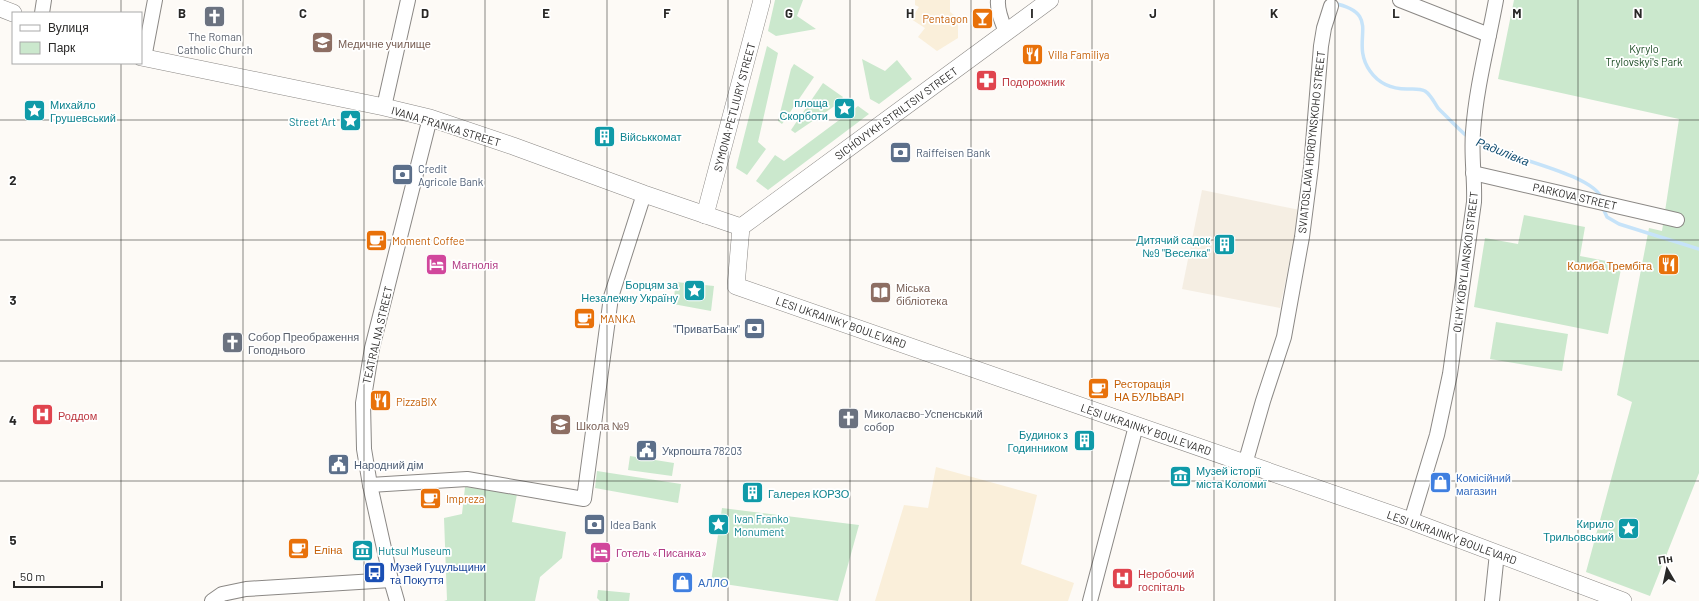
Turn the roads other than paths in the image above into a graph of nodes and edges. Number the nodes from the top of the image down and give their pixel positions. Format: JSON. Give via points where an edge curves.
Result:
{"nodes":[{"id":1,"x":44,"y":0,"type":"edge"},
{"id":2,"x":155,"y":0,"type":"edge"},
{"id":3,"x":408,"y":0,"type":"edge"},
{"id":4,"x":762,"y":0,"type":"edge"},
{"id":5,"x":998,"y":0,"type":"edge"},
{"id":6,"x":1050,"y":0,"type":"edge"},
{"id":7,"x":1400,"y":0,"type":"edge"},
{"id":8,"x":1496,"y":0,"type":"edge"},
{"id":9,"x":1331,"y":6,"type":"dead end"},
{"id":10,"x":0,"y":8,"type":"edge"},
{"id":11,"x":42,"y":12,"type":"edge"},
{"id":12,"x":12,"y":14,"type":"edge"},
{"id":13,"x":1006,"y":32,"type":"junction"},
{"id":14,"x":1489,"y":35,"type":"junction"},
{"id":15,"x":143,"y":58,"type":"edge"},
{"id":16,"x":384,"y":107,"type":"junction"},
{"id":17,"x":430,"y":118,"type":"junction"},
{"id":18,"x":1473,"y":173,"type":"junction"},
{"id":19,"x":644,"y":194,"type":"junction"},
{"id":20,"x":705,"y":215,"type":"junction"},
{"id":21,"x":1677,"y":220,"type":"dead end"},
{"id":22,"x":741,"y":227,"type":"junction"},
{"id":23,"x":1136,"y":426,"type":"junction"},
{"id":24,"x":1245,"y":464,"type":"junction"},
{"id":25,"x":370,"y":485,"type":"junction"},
{"id":26,"x":1411,"y":521,"type":"junction"},
{"id":27,"x":1497,"y":553,"type":"junction"},
{"id":28,"x":391,"y":580,"type":"junction"},
{"id":29,"x":212,"y":601,"type":"edge"},
{"id":30,"x":397,"y":601,"type":"edge"},
{"id":31,"x":1090,"y":601,"type":"edge"},
{"id":32,"x":1492,"y":601,"type":"edge"},
{"id":33,"x":1623,"y":601,"type":"edge"}],
"edges":[{"from":1,"to":11,"type":"street"},
{"from":2,"to":15,"type":"street"},
{"from":3,"to":16,"type":"street"},
{"from":4,"to":20,"type":"street","name":"SYMONA PETLIURY STREET"},
{"from":5,"to":13,"type":"street","via":[[997,5]]},
{"from":6,"to":13,"type":"street","name":"SICHOVYKH STRILTSIV STREET"},
{"from":7,"to":14,"type":"street"},
{"from":8,"to":14,"type":"street","name":"OLHY KOBYLIANSKOI STREET"},
{"from":9,"to":24,"type":"street","name":"SVIATOSLAVA HORDYNSKOHO STREET","via":[[1321,46],[1311,167],[1302,237],[1284,336]]},
{"from":10,"to":12,"type":"street"},
{"from":13,"to":22,"type":"street","name":"SICHOVYKH STRILTSIV STREET"},
{"from":14,"to":18,"type":"street","name":"OLHY KOBYLIANSKOI STREET","via":[[1473,140]]},
{"from":15,"to":16,"type":"street","name":"IVANA FRANKA STREET"},
{"from":16,"to":17,"type":"street","name":"IVANA FRANKA STREET"},
{"from":17,"to":19,"type":"street","name":"IVANA FRANKA STREET"},
{"from":17,"to":25,"type":"street","name":"TEATRALNA STREET","via":[[368,365],[363,403],[363,435]]},
{"from":18,"to":21,"type":"street","name":"PARKOVA STREET"},
{"from":18,"to":26,"type":"street","name":"OLHY KOBYLIANSKOI STREET","via":[[1474,202],[1450,374],[1438,435]]},
{"from":19,"to":20,"type":"street","name":"IVANA FRANKA STREET"},
{"from":19,"to":25,"type":"street","via":[[611,297],[584,498],[467,480]]},
{"from":20,"to":22,"type":"street","name":"IVANA FRANKA STREET"},
{"from":22,"to":23,"type":"street","name":"LESI UKRAINKY BOULEVARD","via":[[736,286]]},
{"from":23,"to":24,"type":"street","name":"LESI UKRAINKY BOULEVARD"},
{"from":23,"to":31,"type":"street"},
{"from":24,"to":26,"type":"street","name":"LESI UKRAINKY BOULEVARD"},
{"from":25,"to":28,"type":"street","name":"TEATRALNA STREET"},
{"from":26,"to":27,"type":"street","name":"LESI UKRAINKY BOULEVARD"},
{"from":27,"to":32,"type":"street"},
{"from":27,"to":33,"type":"street","name":"LESI UKRAINKY BOULEVARD"},
{"from":28,"to":29,"type":"street","via":[[241,590],[222,594]]},
{"from":28,"to":30,"type":"street","name":"TEATRALNA STREET"}]}
